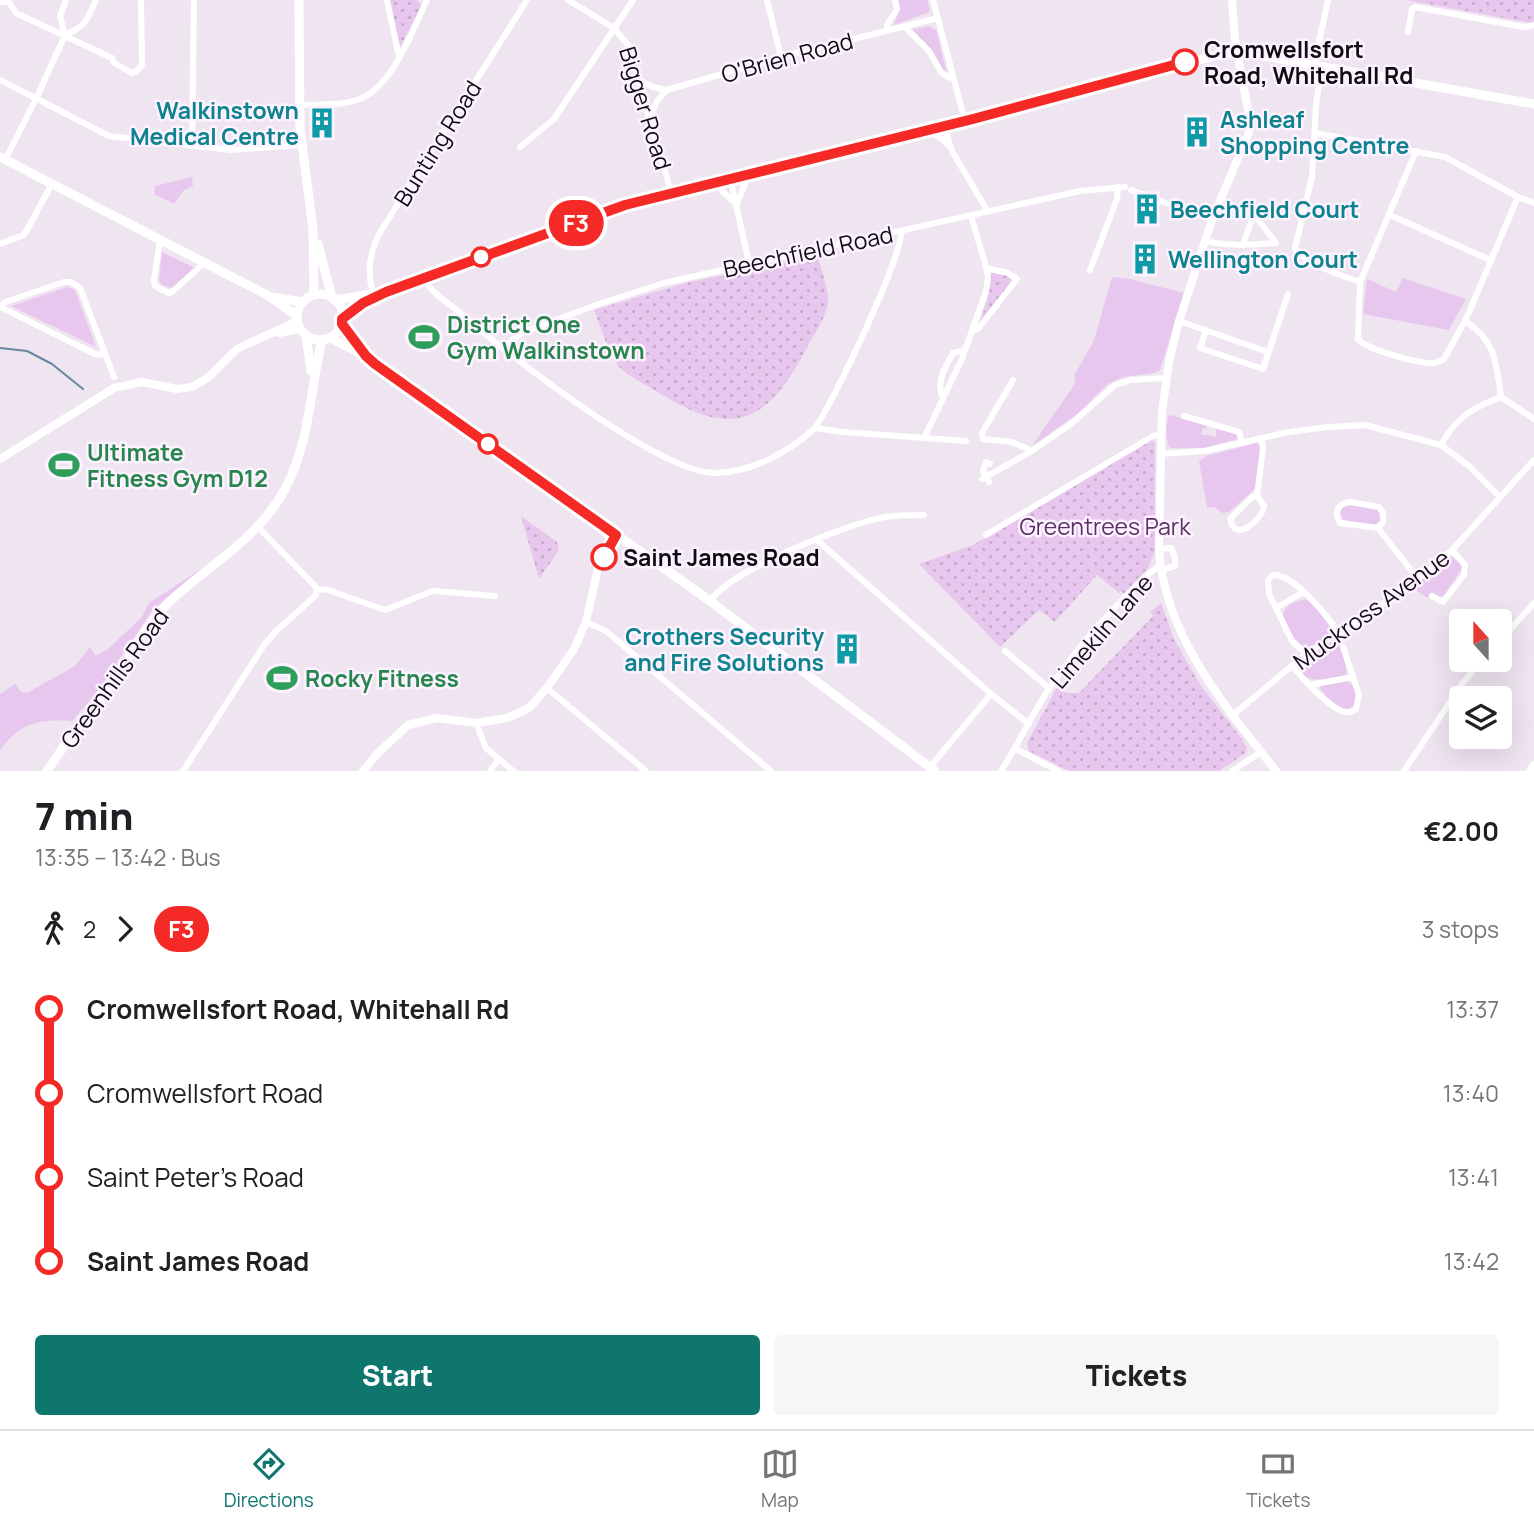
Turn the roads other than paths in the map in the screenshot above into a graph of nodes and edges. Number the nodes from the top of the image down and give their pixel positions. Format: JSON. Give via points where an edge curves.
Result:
{"nodes":[{"id":1,"x":66,"y":0,"type":"edge"},
{"id":2,"x":96,"y":0,"type":"edge"},
{"id":3,"x":141,"y":0,"type":"edge"},
{"id":4,"x":194,"y":0,"type":"edge"},
{"id":5,"x":299,"y":0,"type":"edge"},
{"id":6,"x":387,"y":0,"type":"edge"},
{"id":7,"x":427,"y":0,"type":"edge"},
{"id":8,"x":527,"y":0,"type":"edge"},
{"id":9,"x":568,"y":0,"type":"edge"},
{"id":10,"x":633,"y":0,"type":"edge"},
{"id":11,"x":767,"y":0,"type":"edge"},
{"id":12,"x":895,"y":0,"type":"edge"},
{"id":13,"x":933,"y":0,"type":"edge"},
{"id":14,"x":1232,"y":0,"type":"edge"},
{"id":15,"x":1328,"y":0,"type":"edge"},
{"id":16,"x":0,"y":2,"type":"edge"},
{"id":17,"x":938,"y":18,"type":"junction"},
{"id":18,"x":1534,"y":25,"type":"edge"},
{"id":19,"x":905,"y":27,"type":"junction"},
{"id":20,"x":614,"y":28,"type":"junction"},
{"id":21,"x":888,"y":30,"type":"junction"},
{"id":22,"x":1408,"y":32,"type":"dead end"},
{"id":23,"x":65,"y":35,"type":"junction"},
{"id":24,"x":394,"y":36,"type":"junction"},
{"id":25,"x":409,"y":38,"type":"junction"},
{"id":26,"x":1237,"y":53,"type":"junction"},
{"id":27,"x":399,"y":57,"type":"junction"},
{"id":28,"x":780,"y":57,"type":"junction"},
{"id":29,"x":1318,"y":66,"type":"junction"},
{"id":30,"x":953,"y":78,"type":"junction"},
{"id":31,"x":0,"y":80,"type":"edge"},
{"id":32,"x":639,"y":80,"type":"junction"},
{"id":33,"x":667,"y":90,"type":"junction"},
{"id":34,"x":36,"y":99,"type":"junction"},
{"id":35,"x":1534,"y":104,"type":"edge"},
{"id":36,"x":300,"y":105,"type":"junction"},
{"id":37,"x":650,"y":117,"type":"junction"},
{"id":38,"x":965,"y":121,"type":"junction"},
{"id":39,"x":944,"y":126,"type":"junction"},
{"id":40,"x":928,"y":130,"type":"junction"},
{"id":41,"x":1315,"y":133,"type":"junction"},
{"id":42,"x":192,"y":145,"type":"junction"},
{"id":43,"x":301,"y":145,"type":"junction"},
{"id":44,"x":520,"y":147,"type":"dead end"},
{"id":45,"x":1416,"y":150,"type":"junction"},
{"id":46,"x":952,"y":151,"type":"junction"},
{"id":47,"x":3,"y":158,"type":"edge"},
{"id":48,"x":749,"y":174,"type":"junction"},
{"id":49,"x":730,"y":178,"type":"junction"},
{"id":50,"x":713,"y":183,"type":"junction"},
{"id":51,"x":52,"y":184,"type":"junction"},
{"id":52,"x":1124,"y":188,"type":"junction"},
{"id":53,"x":671,"y":192,"type":"junction"},
{"id":54,"x":1518,"y":197,"type":"junction"},
{"id":55,"x":1534,"y":203,"type":"edge"},
{"id":56,"x":736,"y":205,"type":"junction"},
{"id":57,"x":988,"y":212,"type":"junction"},
{"id":58,"x":1390,"y":215,"type":"junction"},
{"id":59,"x":971,"y":216,"type":"junction"},
{"id":60,"x":1212,"y":220,"type":"junction"},
{"id":61,"x":313,"y":229,"type":"junction"},
{"id":62,"x":901,"y":231,"type":"junction"},
{"id":63,"x":160,"y":240,"type":"junction"},
{"id":64,"x":1205,"y":241,"type":"junction"},
{"id":65,"x":0,"y":243,"type":"edge"},
{"id":66,"x":1244,"y":244,"type":"junction"},
{"id":67,"x":1490,"y":260,"type":"junction"},
{"id":68,"x":204,"y":263,"type":"junction"},
{"id":69,"x":749,"y":263,"type":"junction"},
{"id":70,"x":986,"y":268,"type":"junction"},
{"id":71,"x":1090,"y":270,"type":"dead end"},
{"id":72,"x":424,"y":278,"type":"junction"},
{"id":73,"x":1360,"y":282,"type":"junction"},
{"id":74,"x":386,"y":292,"type":"junction"},
{"id":75,"x":373,"y":293,"type":"junction"},
{"id":76,"x":1288,"y":294,"type":"dead end"},
{"id":77,"x":314,"y":295,"type":"junction"},
{"id":78,"x":269,"y":296,"type":"junction"},
{"id":79,"x":332,"y":298,"type":"junction"},
{"id":80,"x":303,"y":302,"type":"junction"},
{"id":81,"x":0,"y":307,"type":"edge"},
{"id":82,"x":1179,"y":321,"type":"junction"},
{"id":83,"x":1465,"y":321,"type":"junction"},
{"id":84,"x":342,"y":322,"type":"junction"},
{"id":85,"x":300,"y":326,"type":"junction"},
{"id":86,"x":1206,"y":330,"type":"junction"},
{"id":87,"x":972,"y":331,"type":"junction"},
{"id":88,"x":326,"y":339,"type":"junction"},
{"id":89,"x":505,"y":350,"type":"junction"},
{"id":90,"x":1268,"y":352,"type":"junction"},
{"id":91,"x":105,"y":355,"type":"junction"},
{"id":92,"x":366,"y":356,"type":"junction"},
{"id":93,"x":114,"y":377,"type":"dead end"},
{"id":94,"x":1166,"y":378,"type":"junction"},
{"id":95,"x":1013,"y":380,"type":"dead end"},
{"id":96,"x":312,"y":383,"type":"junction"},
{"id":97,"x":1501,"y":397,"type":"junction"},
{"id":98,"x":1184,"y":416,"type":"dead end"},
{"id":99,"x":1534,"y":419,"type":"edge"},
{"id":100,"x":1212,"y":424,"type":"junction"},
{"id":101,"x":815,"y":428,"type":"junction"},
{"id":102,"x":1208,"y":433,"type":"dead end"},
{"id":103,"x":1161,"y":434,"type":"junction"},
{"id":104,"x":924,"y":438,"type":"junction"},
{"id":105,"x":1261,"y":438,"type":"junction"},
{"id":106,"x":966,"y":441,"type":"dead end"},
{"id":107,"x":1242,"y":442,"type":"junction"},
{"id":108,"x":1441,"y":445,"type":"junction"},
{"id":109,"x":1030,"y":453,"type":"junction"},
{"id":110,"x":1160,"y":454,"type":"junction"},
{"id":111,"x":0,"y":459,"type":"edge"},
{"id":112,"x":990,"y":464,"type":"dead end"},
{"id":113,"x":1532,"y":465,"type":"edge"},
{"id":114,"x":1256,"y":496,"type":"junction"},
{"id":115,"x":1500,"y":497,"type":"junction"},
{"id":116,"x":924,"y":515,"type":"dead end"},
{"id":117,"x":257,"y":526,"type":"junction"},
{"id":118,"x":1378,"y":528,"type":"junction"},
{"id":119,"x":616,"y":535,"type":"junction"},
{"id":120,"x":986,"y":535,"type":"dead end"},
{"id":121,"x":817,"y":540,"type":"junction"},
{"id":122,"x":1159,"y":549,"type":"junction"},
{"id":123,"x":1452,"y":550,"type":"junction"},
{"id":124,"x":1161,"y":568,"type":"junction"},
{"id":125,"x":1418,"y":579,"type":"junction"},
{"id":126,"x":317,"y":589,"type":"junction"},
{"id":127,"x":1302,"y":593,"type":"junction"},
{"id":128,"x":495,"y":596,"type":"dead end"},
{"id":129,"x":1432,"y":596,"type":"dead end"},
{"id":130,"x":710,"y":601,"type":"junction"},
{"id":131,"x":1534,"y":603,"type":"edge"},
{"id":132,"x":1276,"y":608,"type":"junction"},
{"id":133,"x":586,"y":622,"type":"junction"},
{"id":134,"x":1512,"y":628,"type":"edge"},
{"id":135,"x":1338,"y":631,"type":"junction"},
{"id":136,"x":1343,"y":647,"type":"dead end"},
{"id":137,"x":1005,"y":651,"type":"dead end"},
{"id":138,"x":1306,"y":654,"type":"junction"},
{"id":139,"x":1292,"y":665,"type":"junction"},
{"id":140,"x":1472,"y":672,"type":"edge"},
{"id":141,"x":1353,"y":677,"type":"junction"},
{"id":142,"x":1310,"y":685,"type":"junction"},
{"id":143,"x":547,"y":688,"type":"junction"},
{"id":144,"x":1049,"y":688,"type":"junction"},
{"id":145,"x":991,"y":694,"type":"junction"},
{"id":146,"x":1234,"y":714,"type":"junction"},
{"id":147,"x":476,"y":723,"type":"junction"},
{"id":148,"x":1029,"y":724,"type":"junction"},
{"id":149,"x":1016,"y":749,"type":"junction"},
{"id":150,"x":1261,"y":752,"type":"junction"},
{"id":151,"x":499,"y":759,"type":"junction"},
{"id":152,"x":1534,"y":765,"type":"edge"},
{"id":153,"x":933,"y":769,"type":"edge"},
{"id":154,"x":47,"y":771,"type":"edge"},
{"id":155,"x":183,"y":771,"type":"edge"},
{"id":156,"x":363,"y":771,"type":"edge"},
{"id":157,"x":490,"y":771,"type":"edge"},
{"id":158,"x":513,"y":771,"type":"edge"},
{"id":159,"x":646,"y":771,"type":"edge"},
{"id":160,"x":771,"y":771,"type":"edge"},
{"id":161,"x":1001,"y":771,"type":"edge"},
{"id":162,"x":1058,"y":771,"type":"edge"},
{"id":163,"x":1232,"y":771,"type":"edge"},
{"id":164,"x":1276,"y":771,"type":"edge"},
{"id":165,"x":1404,"y":771,"type":"edge"},
{"id":166,"x":1530,"y":771,"type":"edge"}],
"edges":[{"from":1,"to":23,"type":"street","via":[[60,16]]},
{"from":2,"to":23,"type":"street","via":[[86,22]]},
{"from":3,"to":23,"type":"street","via":[[142,65],[136,72],[126,71],[112,58]]},
{"from":4,"to":42,"type":"street"},
{"from":5,"to":36,"type":"main road"},
{"from":6,"to":24,"type":"street"},
{"from":7,"to":25,"type":"street"},
{"from":8,"to":75,"type":"street","name":"Bunting Road","via":[[379,234],[370,267]]},
{"from":9,"to":20,"type":"street"},
{"from":10,"to":20,"type":"street"},
{"from":11,"to":28,"type":"street"},
{"from":12,"to":21,"type":"street","via":[[897,9]]},
{"from":13,"to":17,"type":"street"},
{"from":14,"to":26,"type":"street"},
{"from":15,"to":29,"type":"street"},
{"from":16,"to":23,"type":"street","via":[[9,2],[16,13]]},
{"from":17,"to":19,"type":"street","name":"O'Brien Road"},
{"from":17,"to":30,"type":"street"},
{"from":18,"to":22,"type":"street","via":[[1415,7]]},
{"from":19,"to":21,"type":"street","name":"O'Brien Road"},
{"from":19,"to":30,"type":"street","via":[[929,51],[941,72]]},
{"from":20,"to":32,"type":"street","name":"Bigger Road","via":[[628,45]]},
{"from":20,"to":44,"type":"street","via":[[554,119]]},
{"from":21,"to":28,"type":"street","name":"O'Brien Road"},
{"from":23,"to":34,"type":"street"},
{"from":24,"to":25,"type":"street"},
{"from":24,"to":27,"type":"street"},
{"from":25,"to":27,"type":"street"},
{"from":26,"to":29,"type":"main road"},
{"from":26,"to":38,"type":"main road"},
{"from":26,"to":60,"type":"street","via":[[1249,132]]},
{"from":27,"to":36,"type":"street","via":[[370,95],[344,104]]},
{"from":28,"to":33,"type":"street","name":"O'Brien Road"},
{"from":29,"to":35,"type":"main road"},
{"from":29,"to":41,"type":"street"},
{"from":30,"to":38,"type":"street"},
{"from":31,"to":34,"type":"street"},
{"from":32,"to":33,"type":"street"},
{"from":32,"to":37,"type":"street","name":"Bigger Road"},
{"from":33,"to":37,"type":"street"},
{"from":34,"to":42,"type":"street","via":[[109,136]]},
{"from":34,"to":47,"type":"street"},
{"from":36,"to":43,"type":"main road"},
{"from":37,"to":53,"type":"street","name":"Bigger Road"},
{"from":38,"to":39,"type":"main road"},
{"from":39,"to":40,"type":"main road"},
{"from":39,"to":46,"type":"street"},
{"from":40,"to":46,"type":"street"},
{"from":40,"to":48,"type":"main road"},
{"from":41,"to":45,"type":"street"},
{"from":41,"to":73,"type":"street","via":[[1312,177],[1295,248],[1311,262]]},
{"from":42,"to":43,"type":"street","via":[[246,150]]},
{"from":43,"to":61,"type":"main road"},
{"from":45,"to":54,"type":"street","via":[[1445,157]]},
{"from":45,"to":58,"type":"street"},
{"from":46,"to":57,"type":"street"},
{"from":47,"to":51,"type":"main road"},
{"from":48,"to":49,"type":"main road"},
{"from":48,"to":56,"type":"street"},
{"from":49,"to":50,"type":"main road"},
{"from":49,"to":56,"type":"street"},
{"from":50,"to":53,"type":"main road"},
{"from":50,"to":56,"type":"street"},
{"from":51,"to":63,"type":"main road"},
{"from":51,"to":65,"type":"street","via":[[24,235]]},
{"from":52,"to":57,"type":"street","name":"Beechfield Road","via":[[1080,191]]},
{"from":52,"to":60,"type":"street"},
{"from":52,"to":71,"type":"street"},
{"from":53,"to":72,"type":"main road"},
{"from":54,"to":55,"type":"street"},
{"from":54,"to":67,"type":"street"},
{"from":56,"to":69,"type":"street"},
{"from":57,"to":59,"type":"street","name":"Beechfield Road"},
{"from":58,"to":67,"type":"street"},
{"from":58,"to":73,"type":"street"},
{"from":59,"to":62,"type":"street","name":"Beechfield Road"},
{"from":59,"to":70,"type":"street"},
{"from":60,"to":64,"type":"street"},
{"from":61,"to":77,"type":"main road"},
{"from":61,"to":79,"type":"main road"},
{"from":62,"to":69,"type":"street","name":"Beechfield Road"},
{"from":62,"to":101,"type":"street","via":[[900,247],[871,316]]},
{"from":63,"to":68,"type":"main road"},
{"from":63,"to":68,"type":"street","via":[[155,286],[169,293]]},
{"from":64,"to":66,"type":"street"},
{"from":64,"to":82,"type":"street"},
{"from":66,"to":66,"type":"street","via":[[1253,218],[1276,243]]},
{"from":67,"to":83,"type":"street"},
{"from":68,"to":78,"type":"main road"},
{"from":69,"to":89,"type":"street","name":"Beechfield Road","via":[[596,305],[526,331]]},
{"from":70,"to":87,"type":"street","via":[[986,291]]},
{"from":70,"to":87,"type":"street","via":[[1017,279]]},
{"from":72,"to":74,"type":"main road"},
{"from":72,"to":89,"type":"street"},
{"from":73,"to":83,"type":"street","via":[[1358,339],[1372,350],[1434,363],[1444,359]]},
{"from":74,"to":75,"type":"main road"},
{"from":74,"to":84,"type":"main road","via":[[363,303]]},
{"from":75,"to":79,"type":"main road"},
{"from":76,"to":90,"type":"street"},
{"from":77,"to":79,"type":"main road"},
{"from":77,"to":80,"type":"main road"},
{"from":78,"to":80,"type":"main road"},
{"from":78,"to":85,"type":"main road"},
{"from":79,"to":84,"type":"main road","via":[[341,308]]},
{"from":80,"to":85,"type":"main road"},
{"from":81,"to":91,"type":"street"},
{"from":81,"to":91,"type":"street","via":[[71,282],[80,288]]},
{"from":82,"to":86,"type":"street"},
{"from":82,"to":94,"type":"street"},
{"from":83,"to":97,"type":"street","via":[[1488,340]]},
{"from":84,"to":88,"type":"main road"},
{"from":84,"to":92,"type":"main road"},
{"from":85,"to":88,"type":"main road"},
{"from":85,"to":96,"type":"main road","name":"Greenhills Road"},
{"from":85,"to":111,"type":"street","via":[[237,349],[192,387],[142,382],[114,388]]},
{"from":86,"to":90,"type":"street"},
{"from":86,"to":90,"type":"street","via":[[1200,348],[1263,369]]},
{"from":87,"to":104,"type":"street"},
{"from":88,"to":92,"type":"main road"},
{"from":88,"to":96,"type":"main road","name":"Greenhills Road"},
{"from":89,"to":101,"type":"street","via":[[615,428],[700,471],[725,472],[761,463],[783,453]]},
{"from":91,"to":93,"type":"street"},
{"from":92,"to":119,"type":"main road"},
{"from":94,"to":103,"type":"street"},
{"from":94,"to":109,"type":"street","via":[[1115,385],[1081,417]]},
{"from":95,"to":109,"type":"street","via":[[982,439],[1012,442]]},
{"from":96,"to":117,"type":"main road","name":"Greenhills Road","via":[[305,435],[291,478]]},
{"from":97,"to":99,"type":"street"},
{"from":97,"to":108,"type":"street","via":[[1472,409],[1452,426]]},
{"from":98,"to":100,"type":"street"},
{"from":100,"to":102,"type":"street"},
{"from":100,"to":107,"type":"street","via":[[1239,432]]},
{"from":101,"to":104,"type":"street"},
{"from":103,"to":110,"type":"street"},
{"from":103,"to":120,"type":"street"},
{"from":104,"to":106,"type":"street"},
{"from":105,"to":107,"type":"street"},
{"from":105,"to":108,"type":"street","via":[[1365,425]]},
{"from":105,"to":114,"type":"street"},
{"from":107,"to":110,"type":"street"},
{"from":108,"to":115,"type":"street"},
{"from":109,"to":112,"type":"street","via":[[985,480],[983,471],[986,462]]},
{"from":110,"to":122,"type":"street"},
{"from":113,"to":115,"type":"street","name":"Muckross Avenue"},
{"from":114,"to":114,"type":"street","via":[[1264,506],[1262,515],[1245,530],[1237,530],[1230,519]]},
{"from":115,"to":123,"type":"street","name":"Muckross Avenue"},
{"from":116,"to":121,"type":"street","via":[[874,520]]},
{"from":117,"to":126,"type":"street"},
{"from":117,"to":154,"type":"main road","name":"Greenhills Road","via":[[167,604]]},
{"from":118,"to":118,"type":"street","via":[[1340,523],[1337,509],[1350,502],[1379,507],[1383,523]]},
{"from":118,"to":125,"type":"street"},
{"from":119,"to":130,"type":"main road"},
{"from":119,"to":133,"type":"street","via":[[598,568]]},
{"from":121,"to":130,"type":"street","via":[[745,573]]},
{"from":121,"to":145,"type":"street"},
{"from":122,"to":124,"type":"street"},
{"from":122,"to":124,"type":"street","via":[[1171,548],[1175,557],[1175,566]]},
{"from":123,"to":125,"type":"street","name":"Muckross Avenue"},
{"from":123,"to":129,"type":"street","via":[[1465,565],[1464,575],[1443,602]]},
{"from":124,"to":144,"type":"street","name":"Limekiln Lane","via":[[1105,620]]},
{"from":124,"to":146,"type":"street","via":[[1183,639]]},
{"from":125,"to":135,"type":"street","name":"Muckross Avenue"},
{"from":126,"to":128,"type":"street","via":[[385,610],[433,591]]},
{"from":126,"to":155,"type":"street","via":[[264,646]]},
{"from":127,"to":132,"type":"street"},
{"from":127,"to":132,"type":"street","via":[[1284,576],[1273,575],[1267,585]]},
{"from":127,"to":135,"type":"street"},
{"from":130,"to":153,"type":"main road"},
{"from":131,"to":134,"type":"street"},
{"from":132,"to":138,"type":"street","via":[[1292,641]]},
{"from":133,"to":143,"type":"street"},
{"from":133,"to":160,"type":"street","via":[[606,631]]},
{"from":135,"to":138,"type":"street","name":"Muckross Avenue"},
{"from":136,"to":141,"type":"street"},
{"from":137,"to":144,"type":"street"},
{"from":138,"to":139,"type":"street","name":"Muckross Avenue"},
{"from":139,"to":142,"type":"street"},
{"from":139,"to":146,"type":"street","name":"Muckross Avenue"},
{"from":140,"to":165,"type":"street"},
{"from":141,"to":142,"type":"street"},
{"from":141,"to":142,"type":"street","via":[[1359,703],[1350,712],[1341,711]]},
{"from":143,"to":147,"type":"street","via":[[520,714]]},
{"from":143,"to":159,"type":"street"},
{"from":144,"to":148,"type":"street","name":"Limekiln Lane"},
{"from":145,"to":148,"type":"street"},
{"from":145,"to":153,"type":"street"},
{"from":146,"to":150,"type":"street"},
{"from":147,"to":151,"type":"street","via":[[486,748]]},
{"from":147,"to":156,"type":"street","via":[[437,719],[408,725]]},
{"from":148,"to":149,"type":"street","name":"Limekiln Lane"},
{"from":149,"to":161,"type":"street","name":"Limekiln Lane"},
{"from":149,"to":162,"type":"street"},
{"from":150,"to":163,"type":"street"},
{"from":150,"to":164,"type":"street"},
{"from":151,"to":157,"type":"street"},
{"from":151,"to":158,"type":"street"},
{"from":152,"to":166,"type":"street"}]}
